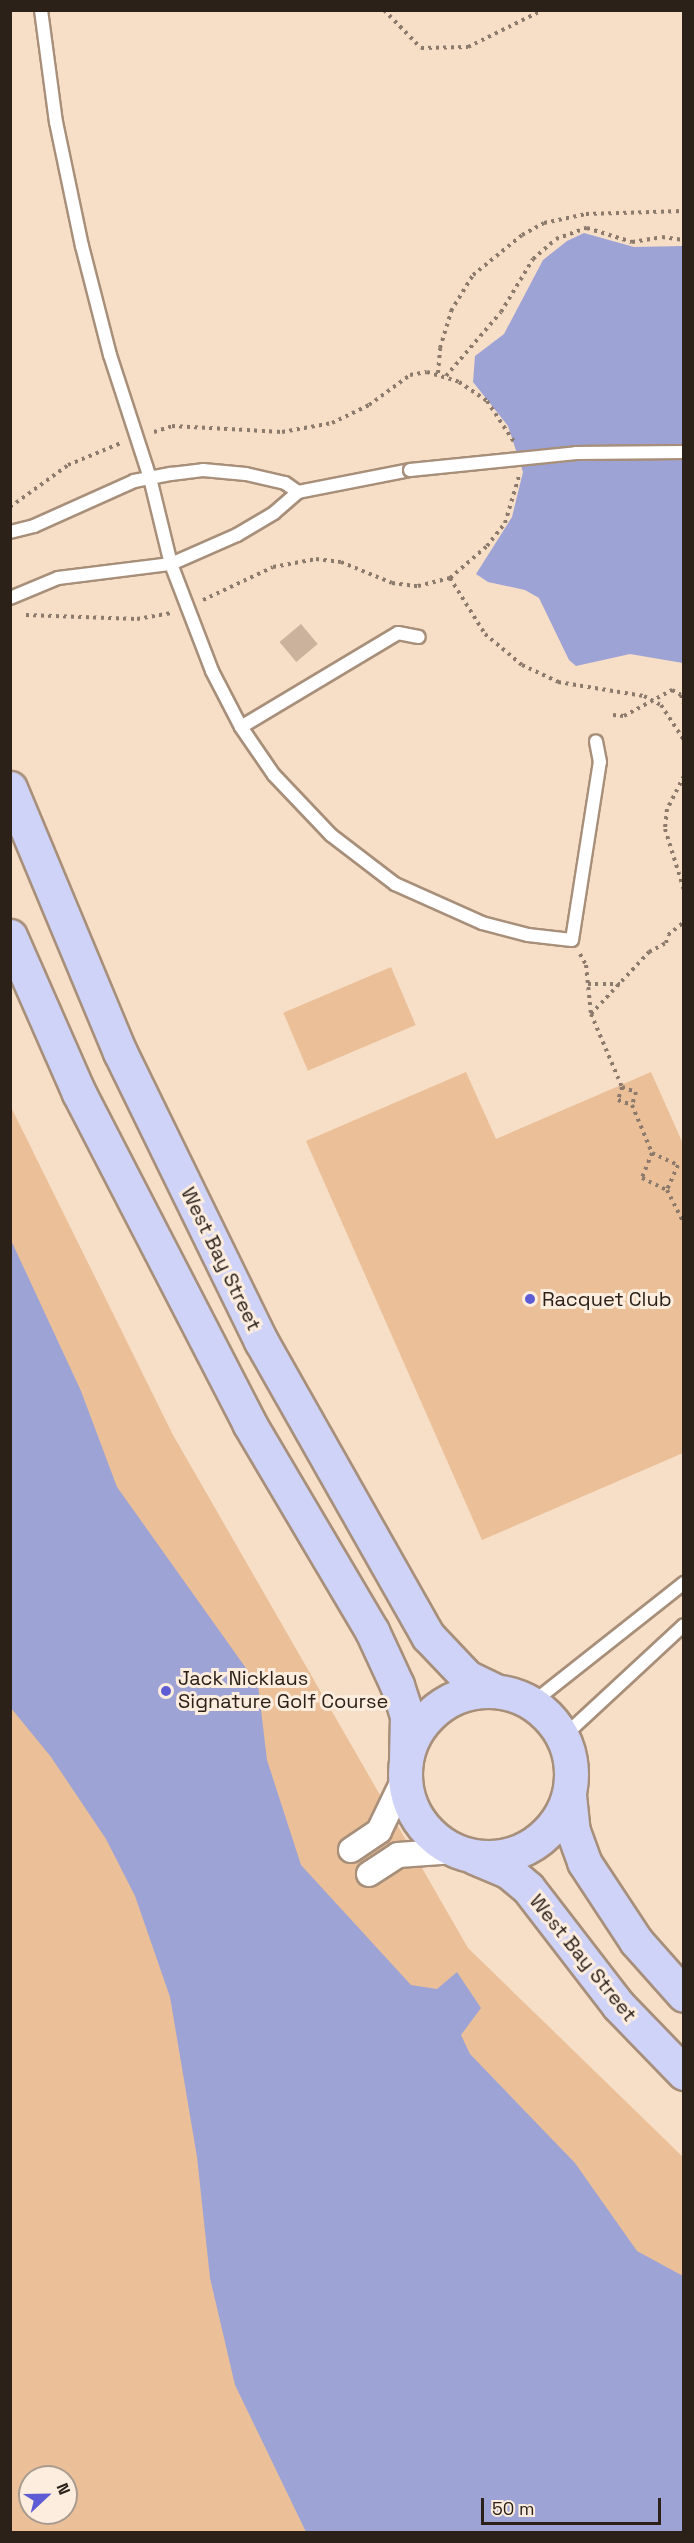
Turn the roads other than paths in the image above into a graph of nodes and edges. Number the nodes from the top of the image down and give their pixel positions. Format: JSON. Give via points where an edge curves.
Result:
{"nodes":[{"id":1,"x":41,"y":10,"type":"edge"},
{"id":2,"x":684,"y":452,"type":"edge"},
{"id":3,"x":150,"y":478,"type":"junction"},
{"id":4,"x":298,"y":492,"type":"junction"},
{"id":5,"x":10,"y":532,"type":"edge"},
{"id":6,"x":171,"y":564,"type":"junction"},
{"id":7,"x":10,"y":598,"type":"edge"},
{"id":8,"x":418,"y":637,"type":"dead end"},
{"id":9,"x":241,"y":727,"type":"junction"},
{"id":10,"x":596,"y":741,"type":"dead end"},
{"id":11,"x":10,"y":788,"type":"edge"},
{"id":12,"x":10,"y":936,"type":"edge"},
{"id":13,"x":684,"y":1583,"type":"edge"},
{"id":14,"x":684,"y":1625,"type":"edge"},
{"id":15,"x":494,"y":1690,"type":"junction"},
{"id":16,"x":532,"y":1703,"type":"junction"},
{"id":17,"x":563,"y":1737,"type":"junction"},
{"id":18,"x":406,"y":1767,"type":"junction"},
{"id":19,"x":569,"y":1795,"type":"junction"},
{"id":20,"x":351,"y":1850,"type":"dead end"},
{"id":21,"x":464,"y":1854,"type":"junction"},
{"id":22,"x":369,"y":1874,"type":"dead end"},
{"id":23,"x":684,"y":1995,"type":"edge"},
{"id":24,"x":684,"y":2073,"type":"edge"}],
"edges":[{"from":1,"to":3,"type":"lane","via":[[56,122],[82,246],[110,355]]},
{"from":2,"to":4,"type":"lane","bridge":true,"via":[[576,453],[456,462]]},
{"from":3,"to":4,"type":"lane","via":[[224,471],[267,477]]},
{"from":3,"to":5,"type":"lane","via":[[96,495],[34,526]]},
{"from":3,"to":6,"type":"lane"},
{"from":4,"to":6,"type":"lane","via":[[274,513],[237,535]]},
{"from":6,"to":7,"type":"lane","via":[[58,578]]},
{"from":6,"to":9,"type":"lane","via":[[212,671]]},
{"from":8,"to":9,"type":"lane","via":[[398,633]]},
{"from":9,"to":10,"type":"lane","via":[[300,806],[360,861],[395,884],[482,923],[528,935],[572,940],[600,762]]},
{"from":11,"to":15,"type":"main road","name":"West Bay Street","via":[[120,1052],[261,1341],[428,1636],[467,1677]]},
{"from":12,"to":18,"type":"main road","via":[[79,1093],[243,1412],[372,1631],[407,1715]]},
{"from":13,"to":16,"type":"lane"},
{"from":14,"to":17,"type":"lane"},
{"from":15,"to":16,"type":"main road"},
{"from":15,"to":18,"type":"main road","via":[[455,1697],[432,1712],[416,1733]]},
{"from":16,"to":17,"type":"main road","via":[[550,1717]]},
{"from":17,"to":19,"type":"main road","via":[[572,1765]]},
{"from":18,"to":20,"type":"street","via":[[379,1831]]},
{"from":18,"to":21,"type":"main road","via":[[408,1795],[425,1828]]},
{"from":19,"to":21,"type":"main road","via":[[557,1822],[530,1847],[510,1855]]},
{"from":19,"to":23,"type":"main road","via":[[573,1831],[584,1862],[636,1941]]},
{"from":21,"to":22,"type":"street","via":[[398,1855]]},
{"from":21,"to":24,"type":"main road","name":"West Bay Street","via":[[509,1872],[528,1888],[618,2006]]}]}
